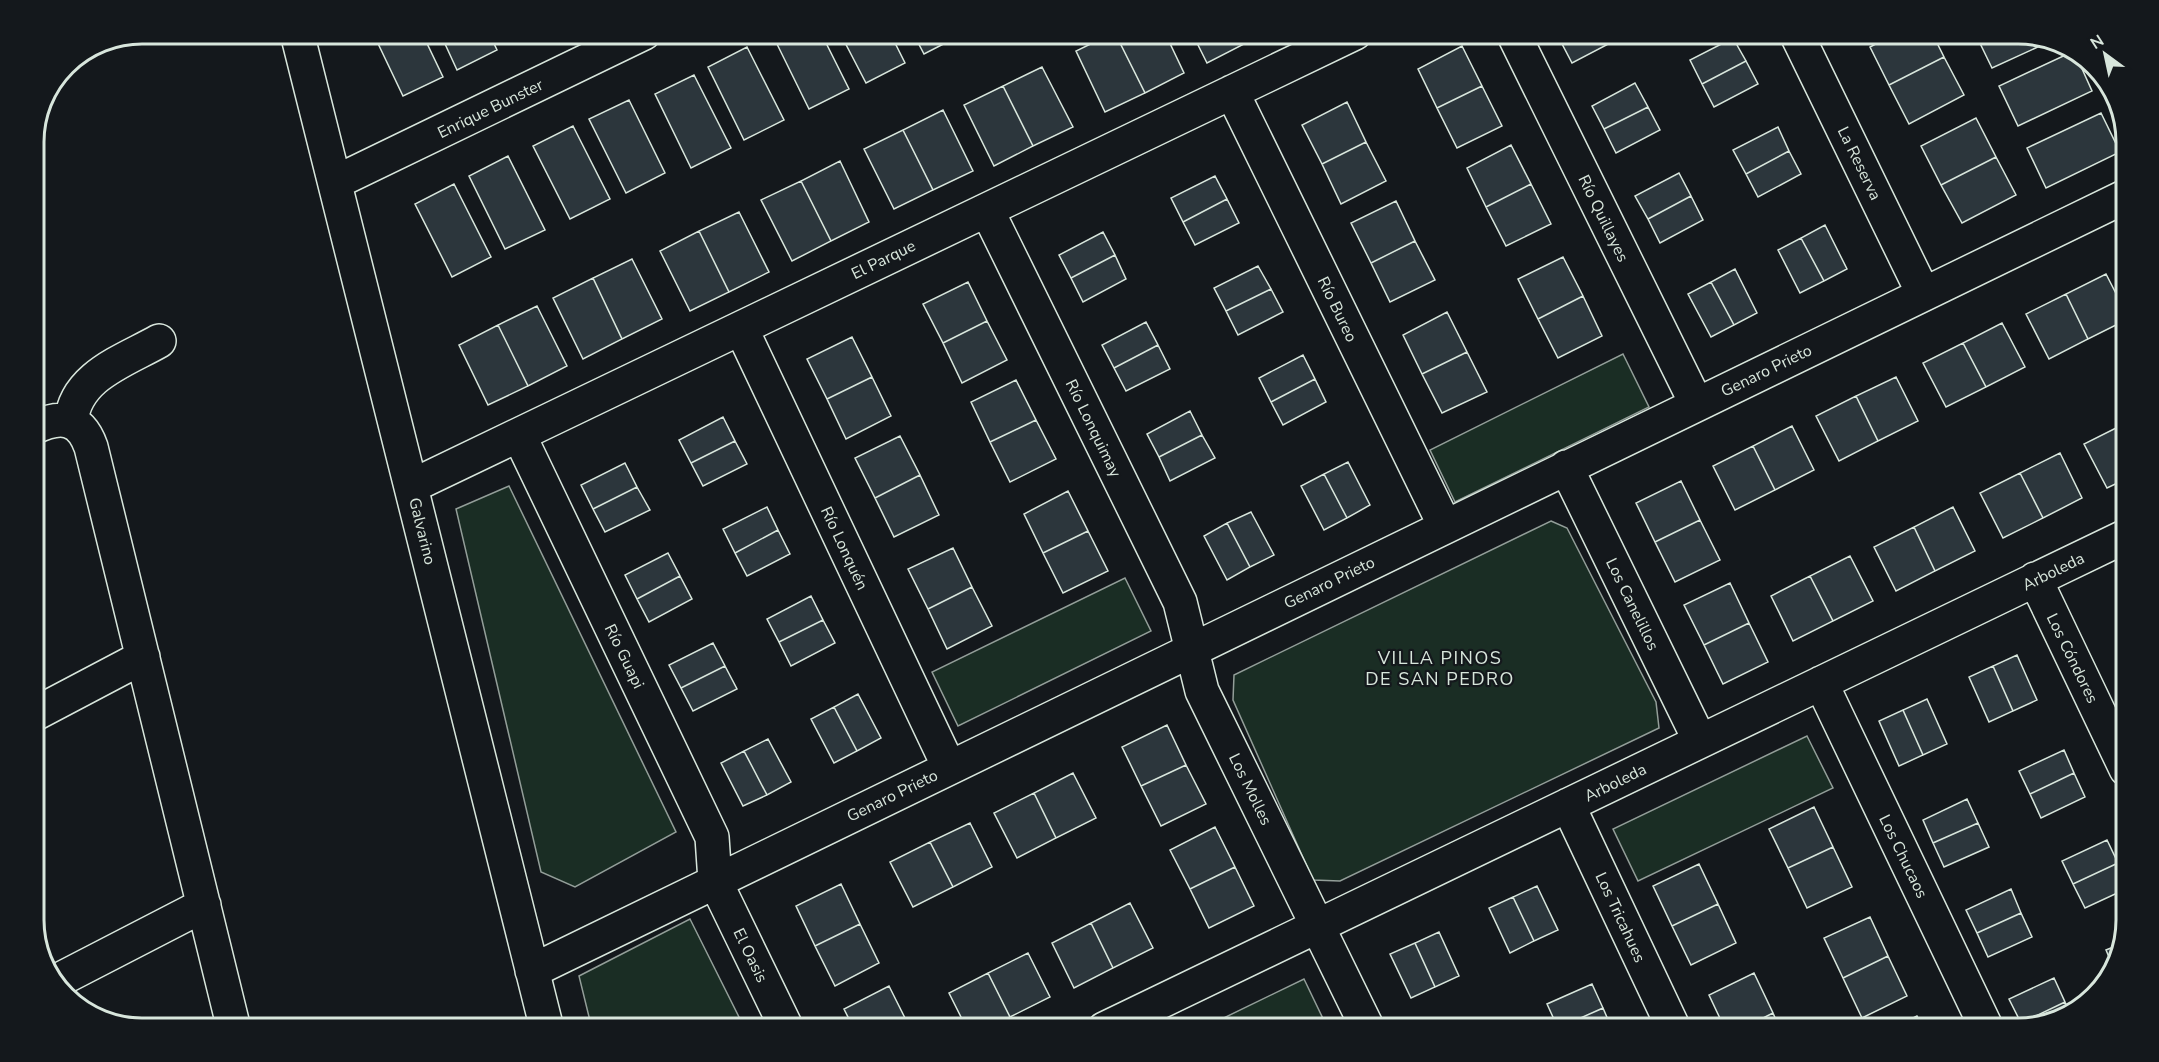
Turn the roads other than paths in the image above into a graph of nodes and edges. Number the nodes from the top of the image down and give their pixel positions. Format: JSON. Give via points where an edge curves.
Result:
{"nodes":[{"id":1,"x":300,"y":44,"type":"edge"},
{"id":2,"x":621,"y":44,"type":"edge"},
{"id":3,"x":1332,"y":44,"type":"edge"},
{"id":4,"x":1518,"y":44,"type":"edge"},
{"id":5,"x":1801,"y":44,"type":"edge"},
{"id":6,"x":1232,"y":92,"type":"junction"},
{"id":7,"x":336,"y":182,"type":"junction"},
{"id":8,"x":2115,"y":201,"type":"edge"},
{"id":9,"x":987,"y":210,"type":"junction"},
{"id":10,"x":1923,"y":293,"type":"junction"},
{"id":11,"x":741,"y":328,"type":"junction"},
{"id":12,"x":159,"y":341,"type":"dead end"},
{"id":13,"x":1696,"y":404,"type":"junction"},
{"id":14,"x":71,"y":422,"type":"junction"},
{"id":15,"x":44,"y":423,"type":"edge"},
{"id":16,"x":519,"y":435,"type":"junction"},
{"id":17,"x":1566,"y":467,"type":"junction"},
{"id":18,"x":412,"y":486,"type":"junction"},
{"id":19,"x":1445,"y":526,"type":"junction"},
{"id":20,"x":2116,"y":541,"type":"edge"},
{"id":21,"x":2035,"y":579,"type":"junction"},
{"id":22,"x":1192,"y":650,"type":"junction"},
{"id":23,"x":143,"y":657,"type":"junction"},
{"id":24,"x":1821,"y":682,"type":"junction"},
{"id":25,"x":44,"y":709,"type":"edge"},
{"id":26,"x":1700,"y":741,"type":"junction"},
{"id":27,"x":2116,"y":748,"type":"edge"},
{"id":28,"x":949,"y":767,"type":"junction"},
{"id":29,"x":1568,"y":805,"type":"junction"},
{"id":30,"x":715,"y":881,"type":"junction"},
{"id":31,"x":204,"y":905,"type":"junction"},
{"id":32,"x":1318,"y":926,"type":"junction"},
{"id":33,"x":532,"y":971,"type":"junction"},
{"id":34,"x":63,"y":978,"type":"edge"},
{"id":35,"x":231,"y":1018,"type":"edge"},
{"id":36,"x":544,"y":1018,"type":"edge"},
{"id":37,"x":782,"y":1018,"type":"edge"},
{"id":38,"x":1127,"y":1018,"type":"edge"},
{"id":39,"x":1363,"y":1018,"type":"edge"},
{"id":40,"x":1669,"y":1018,"type":"edge"},
{"id":41,"x":1982,"y":1018,"type":"edge"}],
"edges":[{"from":1,"to":7,"type":"street","name":"Galvarino"},
{"from":2,"to":7,"type":"street","name":"Enrique Bunster"},
{"from":3,"to":6,"type":"street","name":"El Parque"},
{"from":4,"to":13,"type":"street","name":"Río Quillayes"},
{"from":5,"to":10,"type":"street","name":"La Reserva"},
{"from":6,"to":9,"type":"street","name":"El Parque"},
{"from":6,"to":19,"type":"street","name":"Río Bureo"},
{"from":7,"to":18,"type":"street","name":"Galvarino"},
{"from":8,"to":10,"type":"street","name":"Genaro Prieto"},
{"from":9,"to":11,"type":"street","name":"El Parque"},
{"from":9,"to":22,"type":"street","name":"Río Lonquimay","via":[[1180,602]]},
{"from":10,"to":13,"type":"street","name":"Genaro Prieto"},
{"from":11,"to":16,"type":"street","name":"El Parque"},
{"from":11,"to":28,"type":"street","name":"Río Lonquén"},
{"from":12,"to":14,"type":"street","via":[[86,384],[76,399]]},
{"from":13,"to":17,"type":"street","name":"Genaro Prieto"},
{"from":14,"to":15,"type":"street"},
{"from":14,"to":23,"type":"street","via":[[81,427],[91,447]]},
{"from":16,"to":18,"type":"street","name":"El Parque"},
{"from":16,"to":30,"type":"street","name":"Río Guapi","via":[[712,837]]},
{"from":17,"to":19,"type":"street","name":"Genaro Prieto"},
{"from":17,"to":26,"type":"street","name":"Los Canelillos"},
{"from":18,"to":33,"type":"street","name":"Galvarino"},
{"from":19,"to":22,"type":"street","name":"Genaro Prieto"},
{"from":20,"to":21,"type":"street","name":"Arboleda"},
{"from":21,"to":24,"type":"street","name":"Arboleda"},
{"from":21,"to":27,"type":"street","name":"Los Cóndores"},
{"from":22,"to":28,"type":"street","name":"Genaro Prieto"},
{"from":22,"to":32,"type":"street","name":"Los Molles","via":[[1202,691]]},
{"from":23,"to":25,"type":"street"},
{"from":23,"to":31,"type":"street"},
{"from":24,"to":26,"type":"street","name":"Arboleda"},
{"from":24,"to":41,"type":"street","name":"Los Chucaos"},
{"from":26,"to":29,"type":"street","name":"Arboleda"},
{"from":28,"to":30,"type":"street","name":"Genaro Prieto"},
{"from":29,"to":32,"type":"street","name":"Arboleda"},
{"from":29,"to":40,"type":"street","name":"Los Tricahues"},
{"from":30,"to":33,"type":"street","name":"Genaro Prieto"},
{"from":30,"to":37,"type":"street","name":"El Oasis"},
{"from":31,"to":34,"type":"street"},
{"from":31,"to":35,"type":"street"},
{"from":32,"to":38,"type":"street","name":"Arboleda"},
{"from":32,"to":39,"type":"street","name":"Los Molles"},
{"from":33,"to":36,"type":"street","name":"Galvarino"}]}
